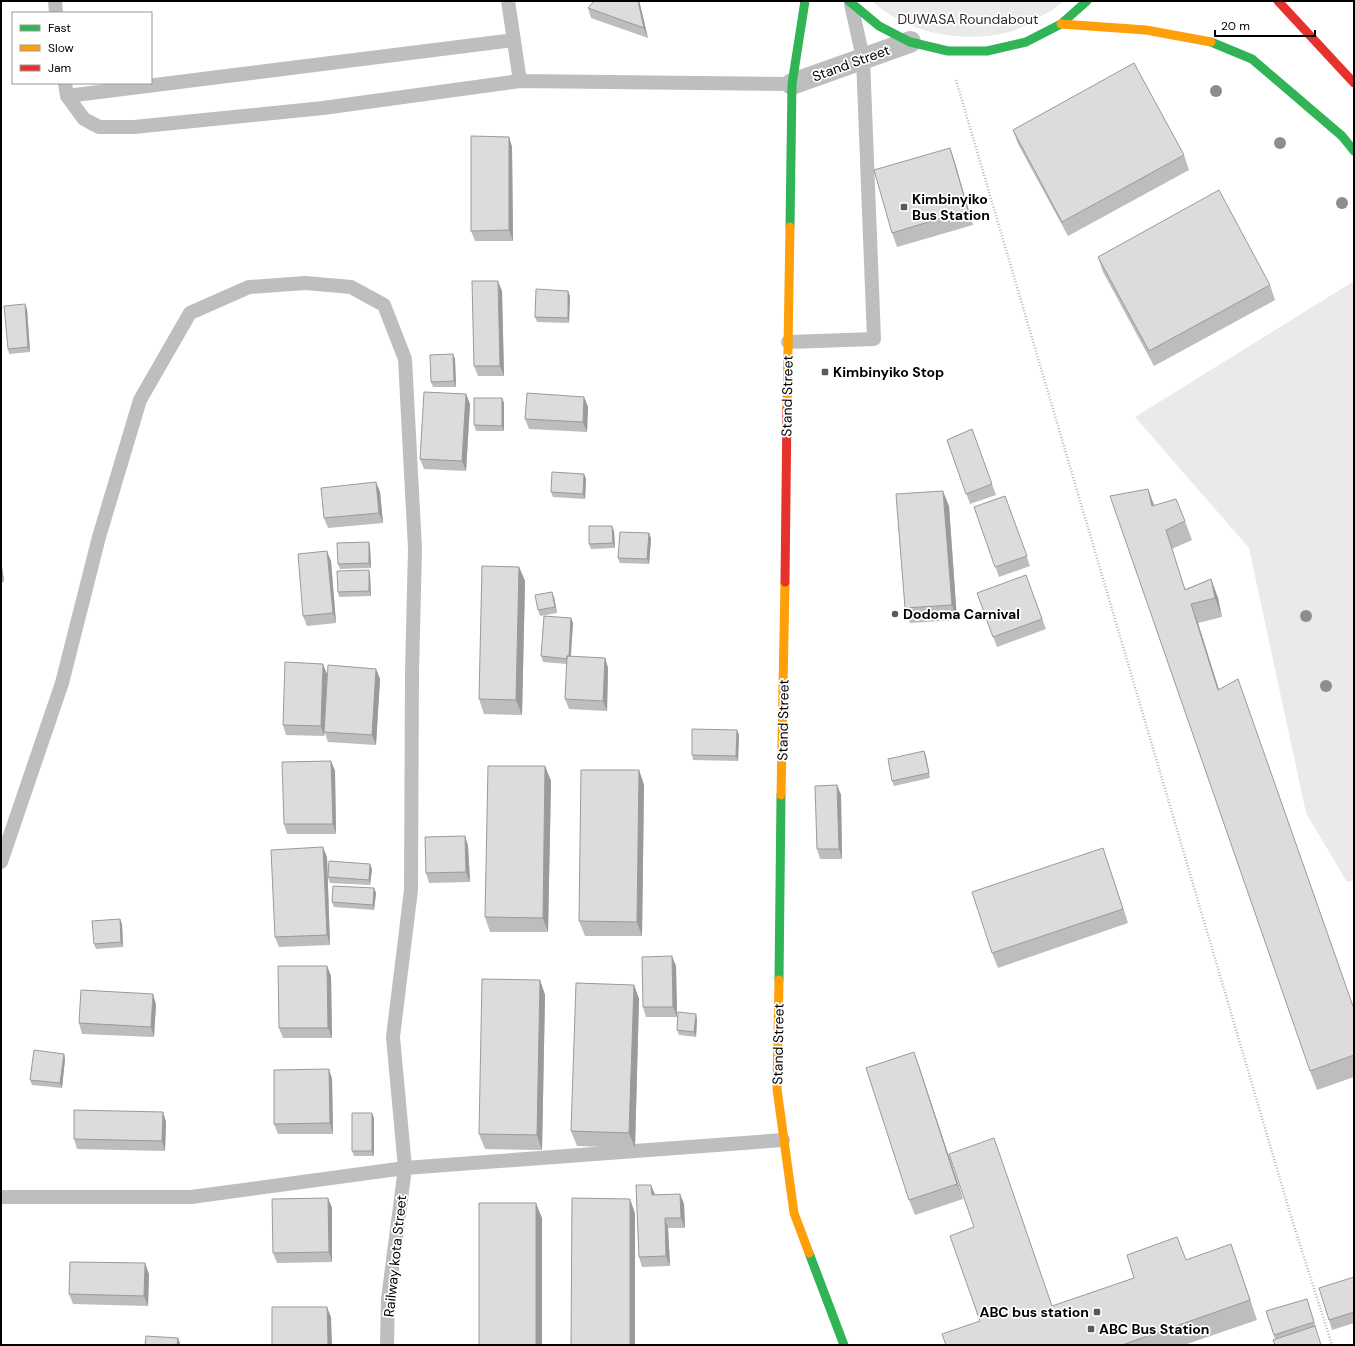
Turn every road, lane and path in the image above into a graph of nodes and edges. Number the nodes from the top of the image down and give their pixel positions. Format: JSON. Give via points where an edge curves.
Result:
{"nodes":[{"id":1,"x":54,"y":1,"type":"edge"},
{"id":2,"x":508,"y":1,"type":"edge"},
{"id":3,"x":804,"y":1,"type":"edge"},
{"id":4,"x":1087,"y":1,"type":"edge"},
{"id":5,"x":1278,"y":1,"type":"edge"},
{"id":6,"x":850,"y":2,"type":"edge"},
{"id":7,"x":56,"y":12,"type":"edge"},
{"id":8,"x":1061,"y":24,"type":"junction"},
{"id":9,"x":514,"y":40,"type":"junction"},
{"id":10,"x":910,"y":42,"type":"junction"},
{"id":11,"x":948,"y":51,"type":"junction"},
{"id":12,"x":863,"y":58,"type":"junction"},
{"id":13,"x":152,"y":80,"type":"edge"},
{"id":14,"x":520,"y":81,"type":"junction"},
{"id":15,"x":1354,"y":83,"type":"edge"},
{"id":16,"x":112,"y":84,"type":"edge"},
{"id":17,"x":792,"y":84,"type":"junction"},
{"id":18,"x":66,"y":89,"type":"edge"},
{"id":19,"x":1354,"y":151,"type":"edge"},
{"id":20,"x":788,"y":342,"type":"junction"},
{"id":21,"x":1,"y":862,"type":"edge"},
{"id":22,"x":783,"y":1140,"type":"junction"},
{"id":23,"x":405,"y":1168,"type":"junction"},
{"id":24,"x":1,"y":1197,"type":"edge"},
{"id":25,"x":387,"y":1345,"type":"edge"},
{"id":26,"x":844,"y":1345,"type":"edge"},
{"id":27,"x":1332,"y":1345,"type":"edge"}],
"edges":[{"from":1,"to":7,"type":"lane"},
{"from":2,"to":9,"type":"lane"},
{"from":3,"to":17,"type":"main road","name":"Stand Street"},
{"from":4,"to":8,"type":"main road"},
{"from":5,"to":15,"type":"main road"},
{"from":6,"to":10,"type":"main road","via":[[879,26]]},
{"from":6,"to":12,"type":"lane"},
{"from":8,"to":11,"type":"main road","via":[[1026,42],[987,51]]},
{"from":8,"to":19,"type":"main road","via":[[1146,30],[1208,41],[1252,59],[1342,136]]},
{"from":9,"to":13,"type":"lane"},
{"from":9,"to":14,"type":"lane"},
{"from":10,"to":11,"type":"main road"},
{"from":10,"to":12,"type":"street","name":"Stand Street"},
{"from":11,"to":27,"type":"path","via":[[1288,1205]]},
{"from":12,"to":17,"type":"street","name":"Stand Street"},
{"from":12,"to":20,"type":"lane","via":[[874,339]]},
{"from":14,"to":17,"type":"lane"},
{"from":14,"to":18,"type":"lane","via":[[323,108],[134,127],[99,127],[84,119]]},
{"from":16,"to":18,"type":"lane"},
{"from":17,"to":20,"type":"main road","name":"Stand Street"},
{"from":20,"to":22,"type":"main road","name":"Stand Street","via":[[777,1088]]},
{"from":21,"to":23,"type":"lane","name":"Railway kota Street","via":[[62,683],[99,537],[140,400],[190,313],[249,286],[305,283],[351,287],[384,305],[405,359],[415,549],[411,890],[393,1037]]},
{"from":22,"to":23,"type":"lane"},
{"from":22,"to":26,"type":"main road","name":"Stand Street","via":[[794,1213]]},
{"from":23,"to":24,"type":"lane","via":[[191,1197]]},
{"from":23,"to":25,"type":"lane","name":"Railway kota Street","via":[[388,1299]]}]}
